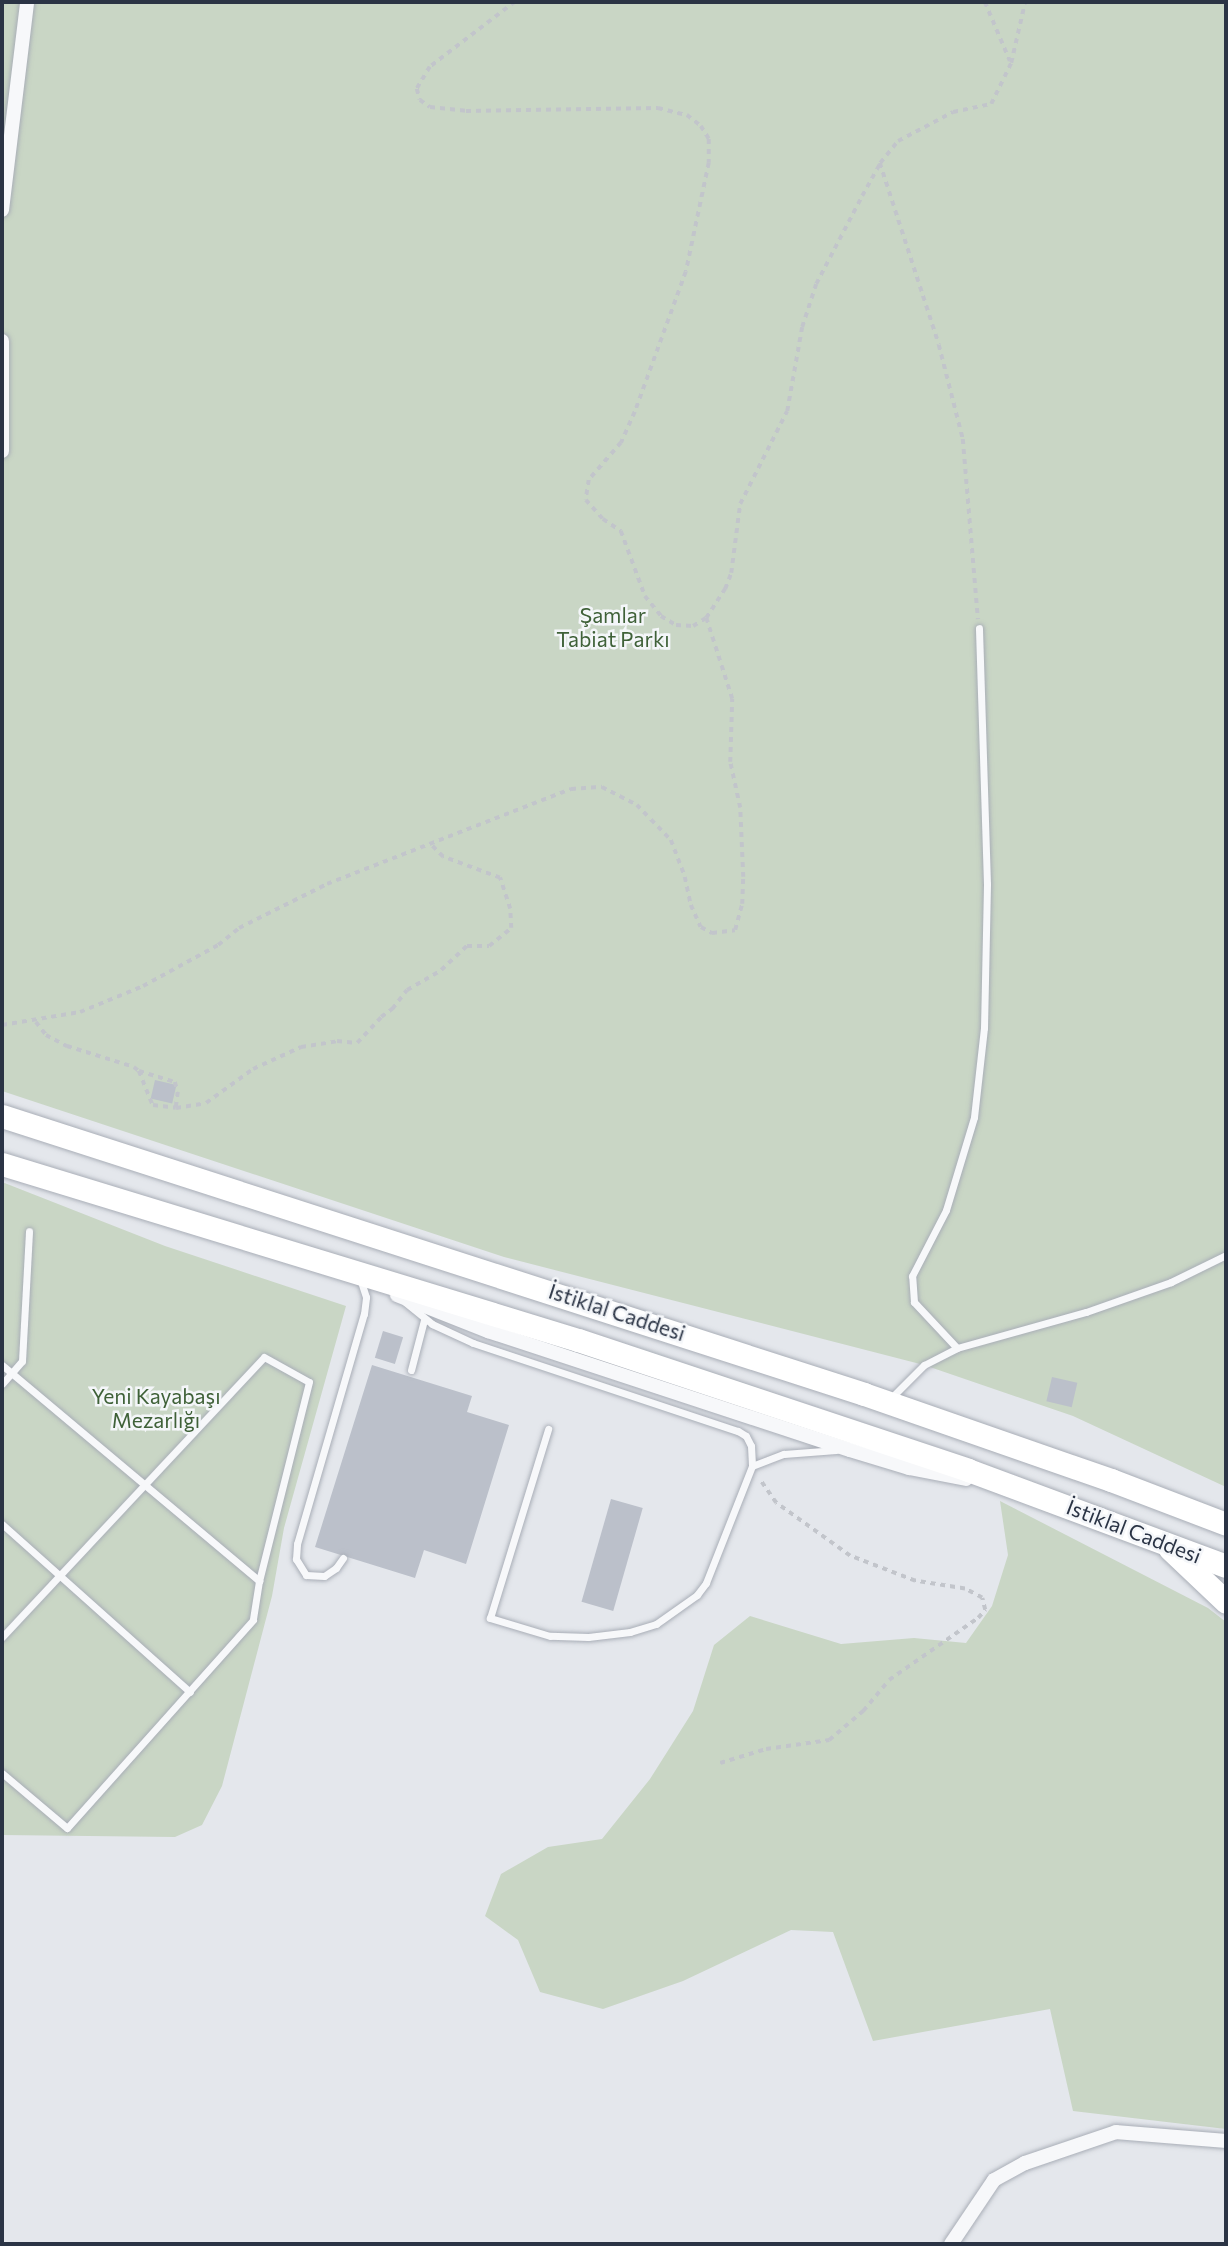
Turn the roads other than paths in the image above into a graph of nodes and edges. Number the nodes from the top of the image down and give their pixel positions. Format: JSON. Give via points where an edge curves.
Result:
{"nodes":[{"id":1,"x":27,"y":2,"type":"edge"},
{"id":2,"x":2,"y":210,"type":"edge"},
{"id":3,"x":2,"y":341,"type":"edge"},
{"id":4,"x":2,"y":451,"type":"edge"},
{"id":5,"x":979,"y":628,"type":"road end"},
{"id":6,"x":2,"y":1116,"type":"edge"},
{"id":7,"x":2,"y":1164,"type":"edge"},
{"id":8,"x":29,"y":1231,"type":"dead end"},
{"id":9,"x":1226,"y":1255,"type":"edge"},
{"id":10,"x":355,"y":1272,"type":"junction"},
{"id":11,"x":397,"y":1294,"type":"junction"},
{"id":12,"x":424,"y":1320,"type":"junction"},
{"id":13,"x":957,"y":1348,"type":"junction"},
{"id":14,"x":2,"y":1365,"type":"edge"},
{"id":15,"x":411,"y":1370,"type":"dead end"},
{"id":16,"x":11,"y":1373,"type":"junction"},
{"id":17,"x":2,"y":1384,"type":"edge"},
{"id":18,"x":887,"y":1402,"type":"junction"},
{"id":19,"x":548,"y":1429,"type":"dead end"},
{"id":20,"x":850,"y":1450,"type":"junction"},
{"id":21,"x":752,"y":1466,"type":"junction"},
{"id":22,"x":143,"y":1483,"type":"junction"},
{"id":23,"x":1027,"y":1492,"type":"junction"},
{"id":24,"x":2,"y":1524,"type":"edge"},
{"id":25,"x":1226,"y":1524,"type":"edge"},
{"id":26,"x":1163,"y":1542,"type":"junction"},
{"id":27,"x":343,"y":1558,"type":"dead end"},
{"id":28,"x":1226,"y":1566,"type":"edge"},
{"id":29,"x":58,"y":1573,"type":"junction"},
{"id":30,"x":259,"y":1581,"type":"junction"},
{"id":31,"x":1226,"y":1602,"type":"edge"},
{"id":32,"x":2,"y":1637,"type":"edge"},
{"id":33,"x":190,"y":1692,"type":"junction"},
{"id":34,"x":2,"y":1773,"type":"edge"},
{"id":35,"x":1226,"y":2141,"type":"edge"},
{"id":36,"x":951,"y":2244,"type":"edge"}],
"edges":[{"from":1,"to":2,"type":"street"},
{"from":3,"to":4,"type":"street"},
{"from":5,"to":13,"type":"lane","via":[[987,884],[984,1028],[974,1117],[946,1210],[912,1276],[914,1302]]},
{"from":6,"to":18,"type":"main road","name":"İstiklal Caddesi"},
{"from":7,"to":10,"type":"main road","name":"İstiklal Caddesi"},
{"from":8,"to":16,"type":"lane","via":[[22,1361]]},
{"from":9,"to":13,"type":"lane","via":[[1171,1282],[1086,1312]]},
{"from":10,"to":11,"type":"street"},
{"from":10,"to":23,"type":"main road","name":"İstiklal Caddesi","via":[[604,1348]]},
{"from":10,"to":27,"type":"lane","via":[[366,1297],[364,1314],[296,1551],[300,1568],[316,1577],[337,1568]]},
{"from":11,"to":12,"type":"lane"},
{"from":11,"to":20,"type":"street","via":[[488,1331]]},
{"from":12,"to":15,"type":"lane"},
{"from":12,"to":21,"type":"lane","via":[[473,1343],[738,1431],[751,1446]]},
{"from":13,"to":18,"type":"lane","via":[[923,1365]]},
{"from":14,"to":16,"type":"lane"},
{"from":16,"to":17,"type":"lane"},
{"from":16,"to":22,"type":"lane"},
{"from":18,"to":25,"type":"main road","name":"İstiklal Caddesi"},
{"from":19,"to":21,"type":"lane","via":[[490,1618],[550,1636],[630,1632],[656,1624],[697,1595],[706,1583]]},
{"from":20,"to":21,"type":"lane","via":[[801,1450]]},
{"from":20,"to":23,"type":"street","via":[[909,1468]]},
{"from":22,"to":29,"type":"lane"},
{"from":22,"to":30,"type":"lane"},
{"from":22,"to":30,"type":"lane","via":[[264,1357],[309,1381]]},
{"from":23,"to":26,"type":"main road","name":"İstiklal Caddesi"},
{"from":24,"to":29,"type":"lane"},
{"from":26,"to":28,"type":"main road","name":"İstiklal Caddesi"},
{"from":26,"to":31,"type":"main road"},
{"from":29,"to":32,"type":"lane"},
{"from":29,"to":33,"type":"lane"},
{"from":30,"to":33,"type":"lane","via":[[253,1620]]},
{"from":33,"to":34,"type":"lane","via":[[66,1828]]},
{"from":35,"to":36,"type":"street","via":[[1116,2133],[1025,2163],[994,2180]]}]}
